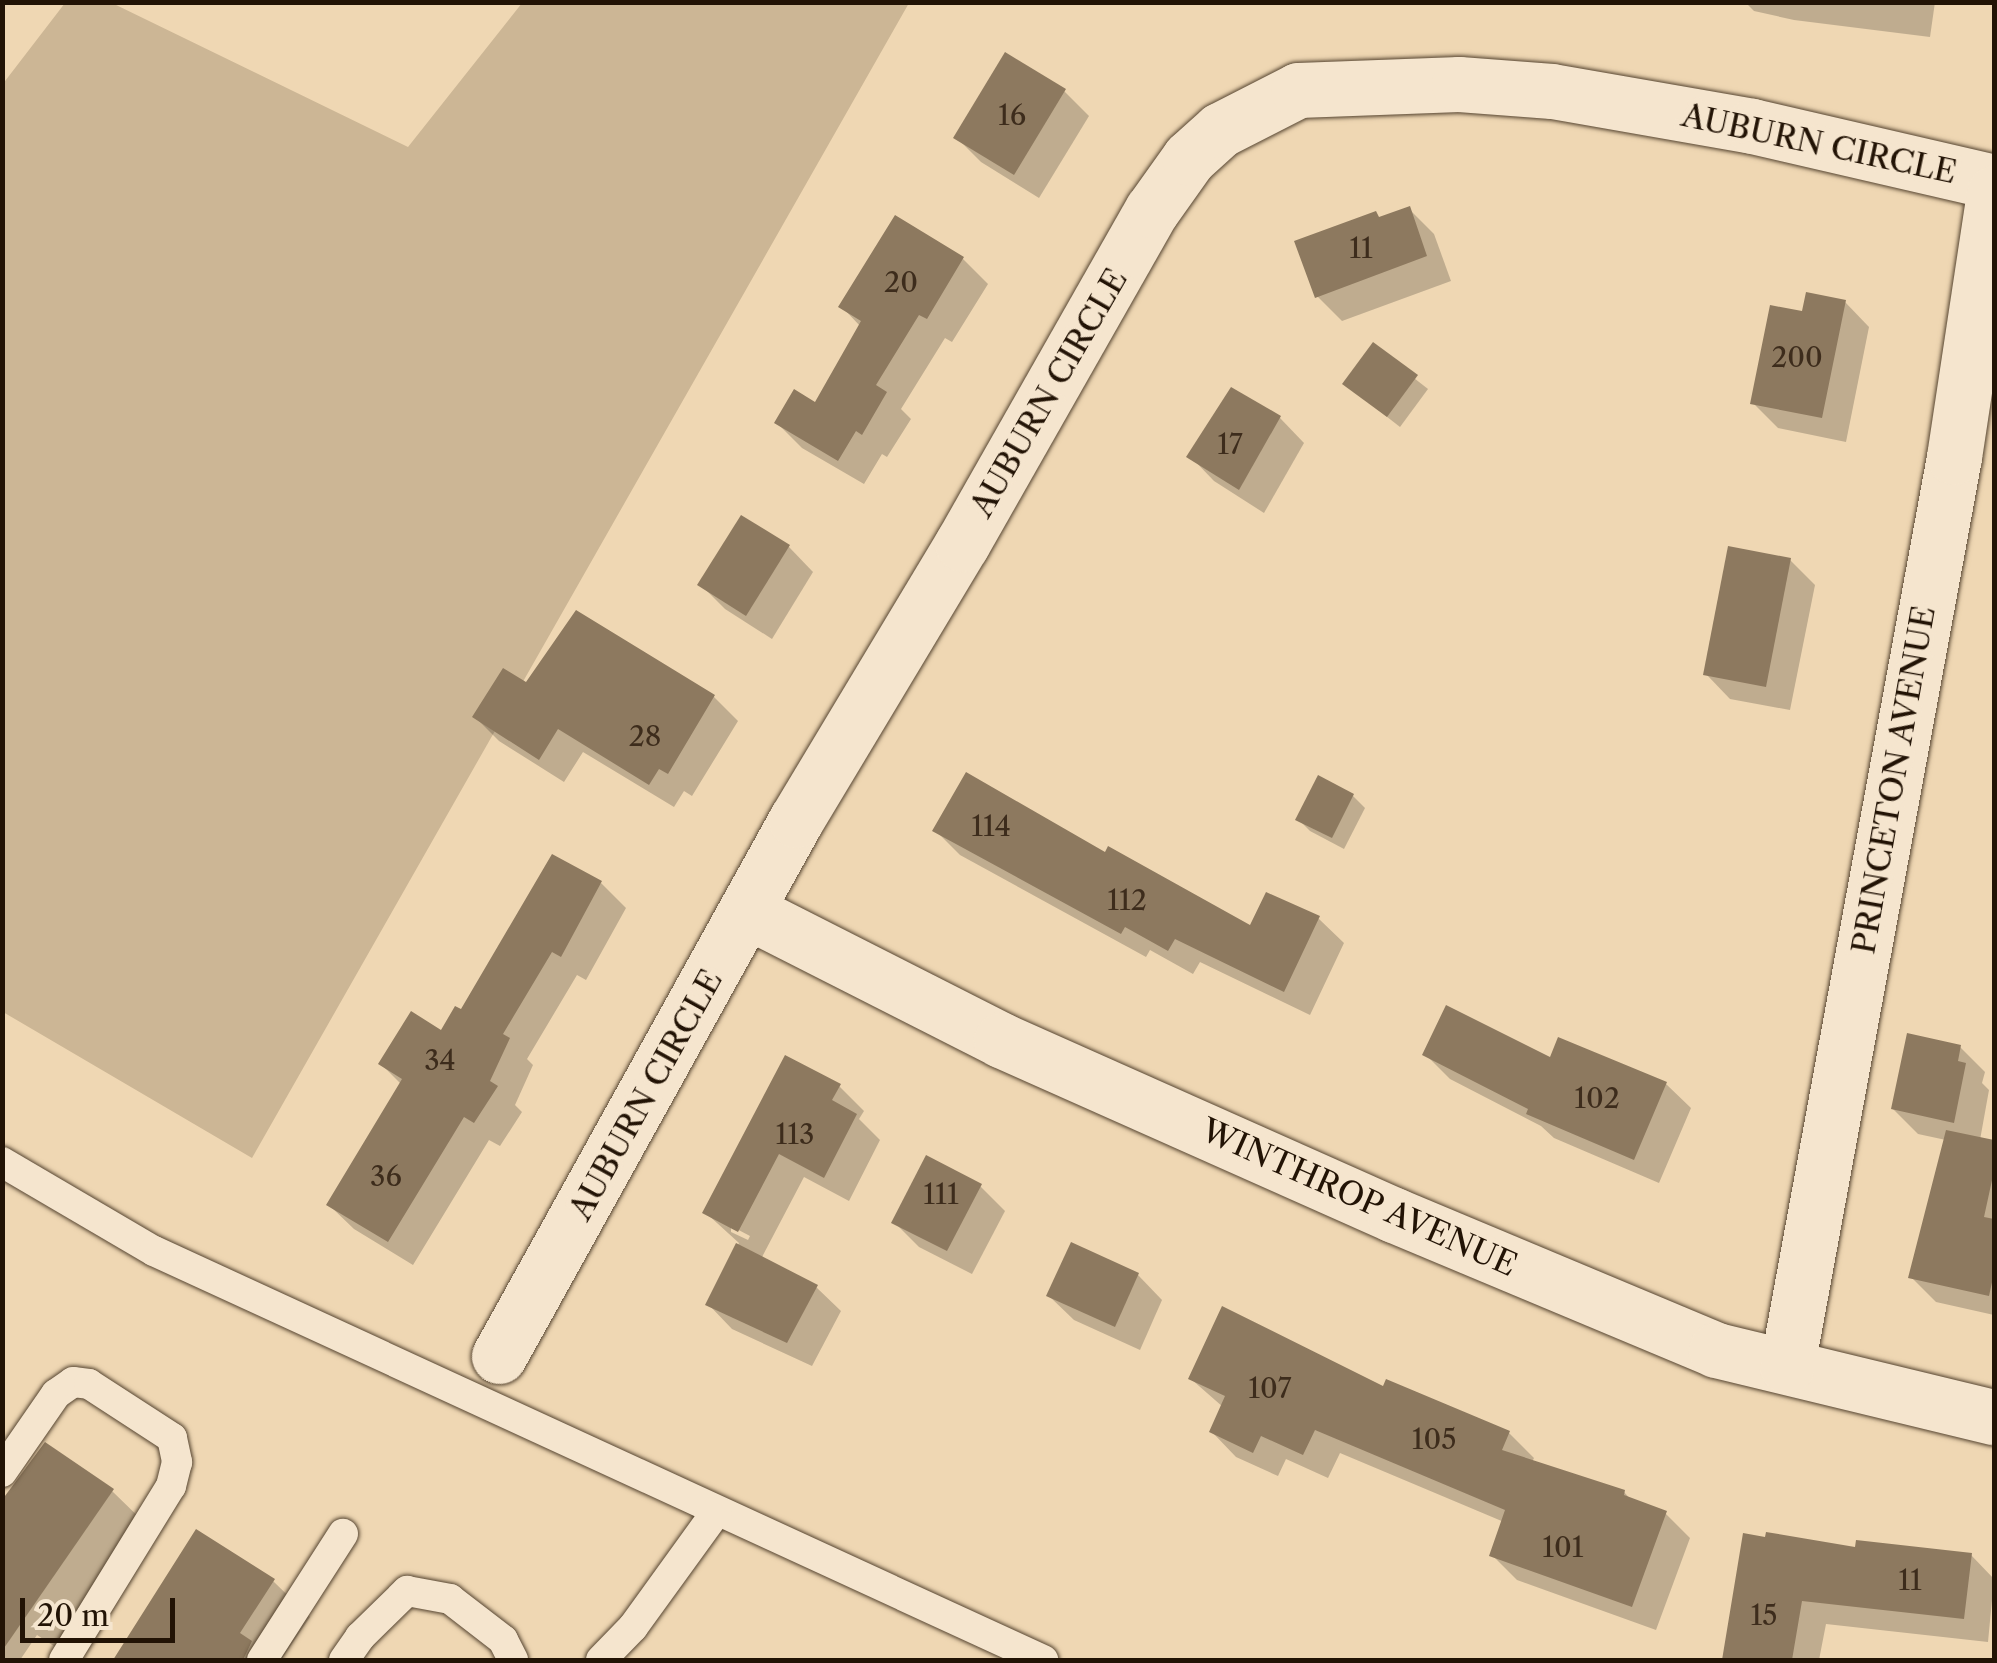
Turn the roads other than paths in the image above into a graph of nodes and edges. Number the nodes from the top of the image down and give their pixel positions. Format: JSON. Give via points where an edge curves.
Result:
{"nodes":[{"id":1,"x":1994,"y":182,"type":"edge"},
{"id":2,"x":1994,"y":194,"type":"edge"},
{"id":3,"x":749,"y":912,"type":"junction"},
{"id":4,"x":7,"y":1176,"type":"edge"},
{"id":5,"x":499,"y":1356,"type":"dead end"},
{"id":6,"x":1786,"y":1366,"type":"junction"},
{"id":7,"x":1994,"y":1417,"type":"edge"},
{"id":8,"x":2,"y":1472,"type":"edge"},
{"id":9,"x":717,"y":1511,"type":"junction"},
{"id":10,"x":343,"y":1534,"type":"dead end"},
{"id":11,"x":1024,"y":1657,"type":"edge"},
{"id":12,"x":64,"y":1660,"type":"edge"},
{"id":13,"x":262,"y":1660,"type":"edge"},
{"id":14,"x":344,"y":1660,"type":"edge"},
{"id":15,"x":513,"y":1660,"type":"edge"},
{"id":16,"x":600,"y":1660,"type":"edge"}],
"edges":[{"from":1,"to":3,"type":"street","name":"AUBURN CIRCLE","via":[[1752,126],[1458,84],[1298,90],[1232,122],[1189,158],[1152,210],[796,820]]},
{"from":2,"to":6,"type":"street","name":"PRINCETON AVENUE","via":[[1954,457]]},
{"from":3,"to":5,"type":"street","name":"AUBURN CIRCLE"},
{"from":3,"to":6,"type":"street","name":"WINTHROP AVENUE","via":[[1000,1040],[1376,1207],[1716,1350]]},
{"from":4,"to":9,"type":"lane","via":[[154,1251]]},
{"from":6,"to":7,"type":"street","name":"WINTHROP AVENUE"},
{"from":8,"to":12,"type":"lane","via":[[56,1394],[73,1382],[90,1384],[172,1438],[172,1486]]},
{"from":9,"to":11,"type":"lane"},
{"from":9,"to":16,"type":"lane","via":[[633,1627]]},
{"from":10,"to":13,"type":"lane"},
{"from":14,"to":15,"type":"lane","via":[[407,1591],[450,1599],[502,1640]]}]}
